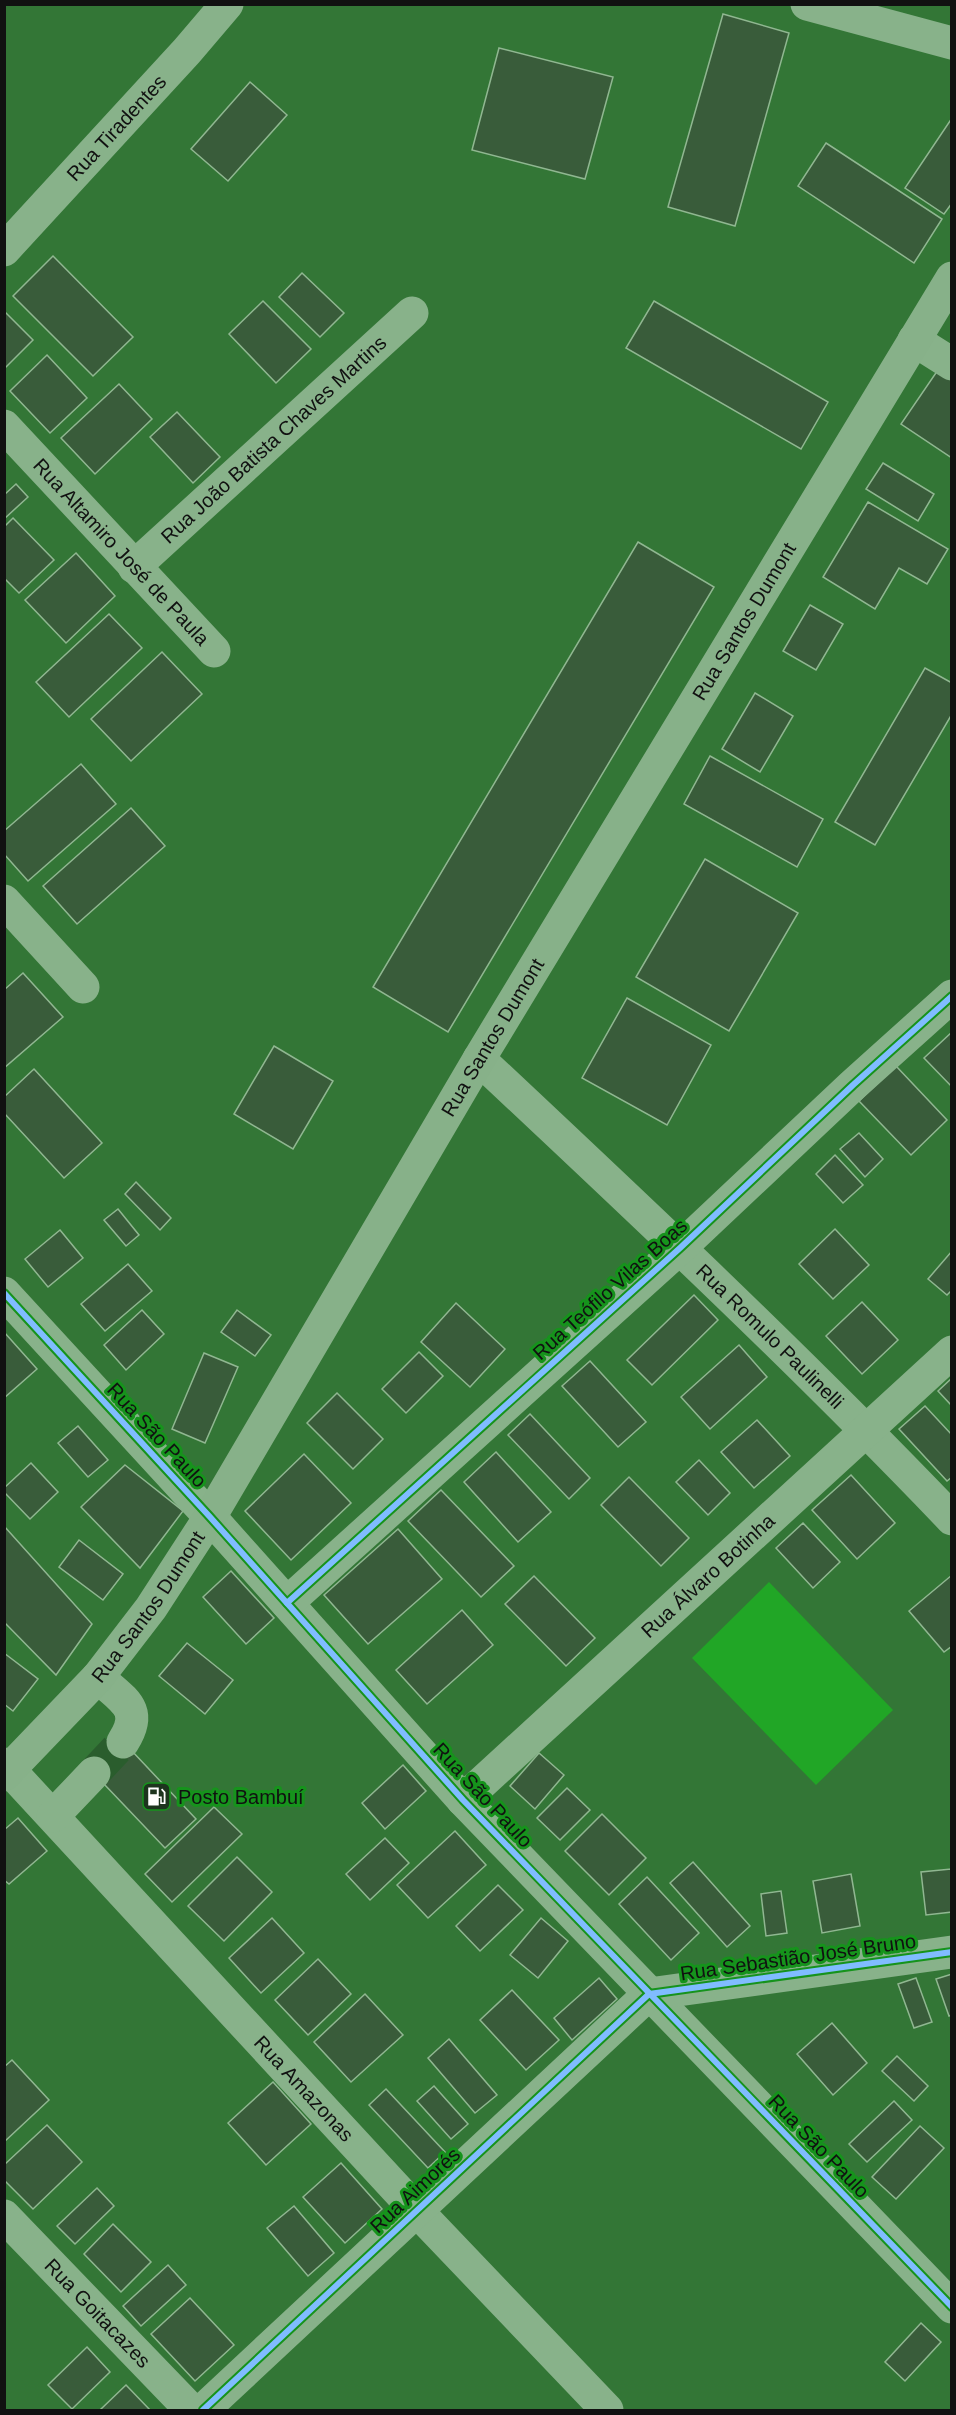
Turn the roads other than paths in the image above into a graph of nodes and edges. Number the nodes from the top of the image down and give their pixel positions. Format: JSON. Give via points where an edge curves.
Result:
{"nodes":[{"id":1,"x":227,"y":4,"type":"edge"},
{"id":2,"x":807,"y":4,"type":"edge"},
{"id":3,"x":951,"y":43,"type":"edge"},
{"id":4,"x":4,"y":250,"type":"edge"},
{"id":5,"x":951,"y":278,"type":"edge"},
{"id":6,"x":412,"y":313,"type":"dead end"},
{"id":7,"x":914,"y":340,"type":"junction"},
{"id":8,"x":951,"y":364,"type":"edge"},
{"id":9,"x":4,"y":426,"type":"edge"},
{"id":10,"x":134,"y":567,"type":"junction"},
{"id":11,"x":213,"y":651,"type":"dead end"},
{"id":12,"x":4,"y":901,"type":"edge"},
{"id":13,"x":83,"y":987,"type":"dead end"},
{"id":14,"x":951,"y":996,"type":"edge"},
{"id":15,"x":479,"y":1059,"type":"junction"},
{"id":16,"x":680,"y":1248,"type":"junction"},
{"id":17,"x":4,"y":1293,"type":"edge"},
{"id":18,"x":951,"y":1352,"type":"edge"},
{"id":19,"x":867,"y":1430,"type":"junction"},
{"id":20,"x":210,"y":1517,"type":"junction"},
{"id":21,"x":951,"y":1520,"type":"edge"},
{"id":22,"x":287,"y":1603,"type":"junction"},
{"id":23,"x":98,"y":1677,"type":"junction"},
{"id":24,"x":123,"y":1742,"type":"tunnel mouth"},
{"id":25,"x":6,"y":1770,"type":"edge"},
{"id":26,"x":94,"y":1773,"type":"tunnel mouth"},
{"id":27,"x":463,"y":1800,"type":"junction"},
{"id":28,"x":53,"y":1816,"type":"junction"},
{"id":29,"x":951,"y":1952,"type":"edge"},
{"id":30,"x":649,"y":1994,"type":"junction"},
{"id":31,"x":417,"y":2211,"type":"junction"},
{"id":32,"x":4,"y":2216,"type":"edge"},
{"id":33,"x":951,"y":2307,"type":"edge"},
{"id":34,"x":191,"y":2410,"type":"edge"},
{"id":35,"x":203,"y":2410,"type":"edge"},
{"id":36,"x":607,"y":2410,"type":"edge"}],
"edges":[{"from":1,"to":4,"type":"street","name":"Rua Tiradentes"},
{"from":2,"to":3,"type":"street"},
{"from":5,"to":7,"type":"main road","name":"Rua Santos Dumont"},
{"from":6,"to":10,"type":"street","name":"Rua João Batista Chaves Martins"},
{"from":7,"to":8,"type":"street"},
{"from":7,"to":15,"type":"main road","name":"Rua Santos Dumont"},
{"from":9,"to":10,"type":"street","name":"Rua Altamiro José de Paula"},
{"from":10,"to":11,"type":"street","name":"Rua Altamiro José de Paula"},
{"from":12,"to":13,"type":"street"},
{"from":14,"to":16,"type":"street","name":"Rua Teófilo Vilas Boas"},
{"from":15,"to":16,"type":"street","name":"Rua Romulo Paulinelli"},
{"from":15,"to":20,"type":"main road","name":"Rua Santos Dumont"},
{"from":16,"to":19,"type":"street","name":"Rua Romulo Paulinelli"},
{"from":16,"to":22,"type":"street","name":"Rua Teófilo Vilas Boas"},
{"from":17,"to":20,"type":"street","name":"Rua São Paulo"},
{"from":18,"to":19,"type":"street","name":"Rua Álvaro Botinha"},
{"from":19,"to":21,"type":"street","name":"Rua Romulo Paulinelli"},
{"from":19,"to":27,"type":"street","name":"Rua Álvaro Botinha"},
{"from":20,"to":22,"type":"street","name":"Rua São Paulo"},
{"from":20,"to":23,"type":"main road","name":"Rua Santos Dumont","via":[[151,1608]]},
{"from":22,"to":27,"type":"street","name":"Rua São Paulo"},
{"from":23,"to":24,"type":"street","via":[[134,1716]]},
{"from":23,"to":25,"type":"main road","name":"Rua Santos Dumont"},
{"from":25,"to":28,"type":"street","name":"Rua Amazonas"},
{"from":26,"to":28,"type":"street"},
{"from":27,"to":30,"type":"street","name":"Rua São Paulo"},
{"from":28,"to":31,"type":"street","name":"Rua Amazonas"},
{"from":29,"to":30,"type":"street","name":"Rua Sebastião José Bruno"},
{"from":30,"to":31,"type":"street","name":"Rua Aimorés"},
{"from":30,"to":33,"type":"street","name":"Rua São Paulo"},
{"from":31,"to":35,"type":"street","name":"Rua Aimorés"},
{"from":31,"to":36,"type":"street","name":"Rua Amazonas"},
{"from":32,"to":34,"type":"street","name":"Rua Goitacazes"}]}
